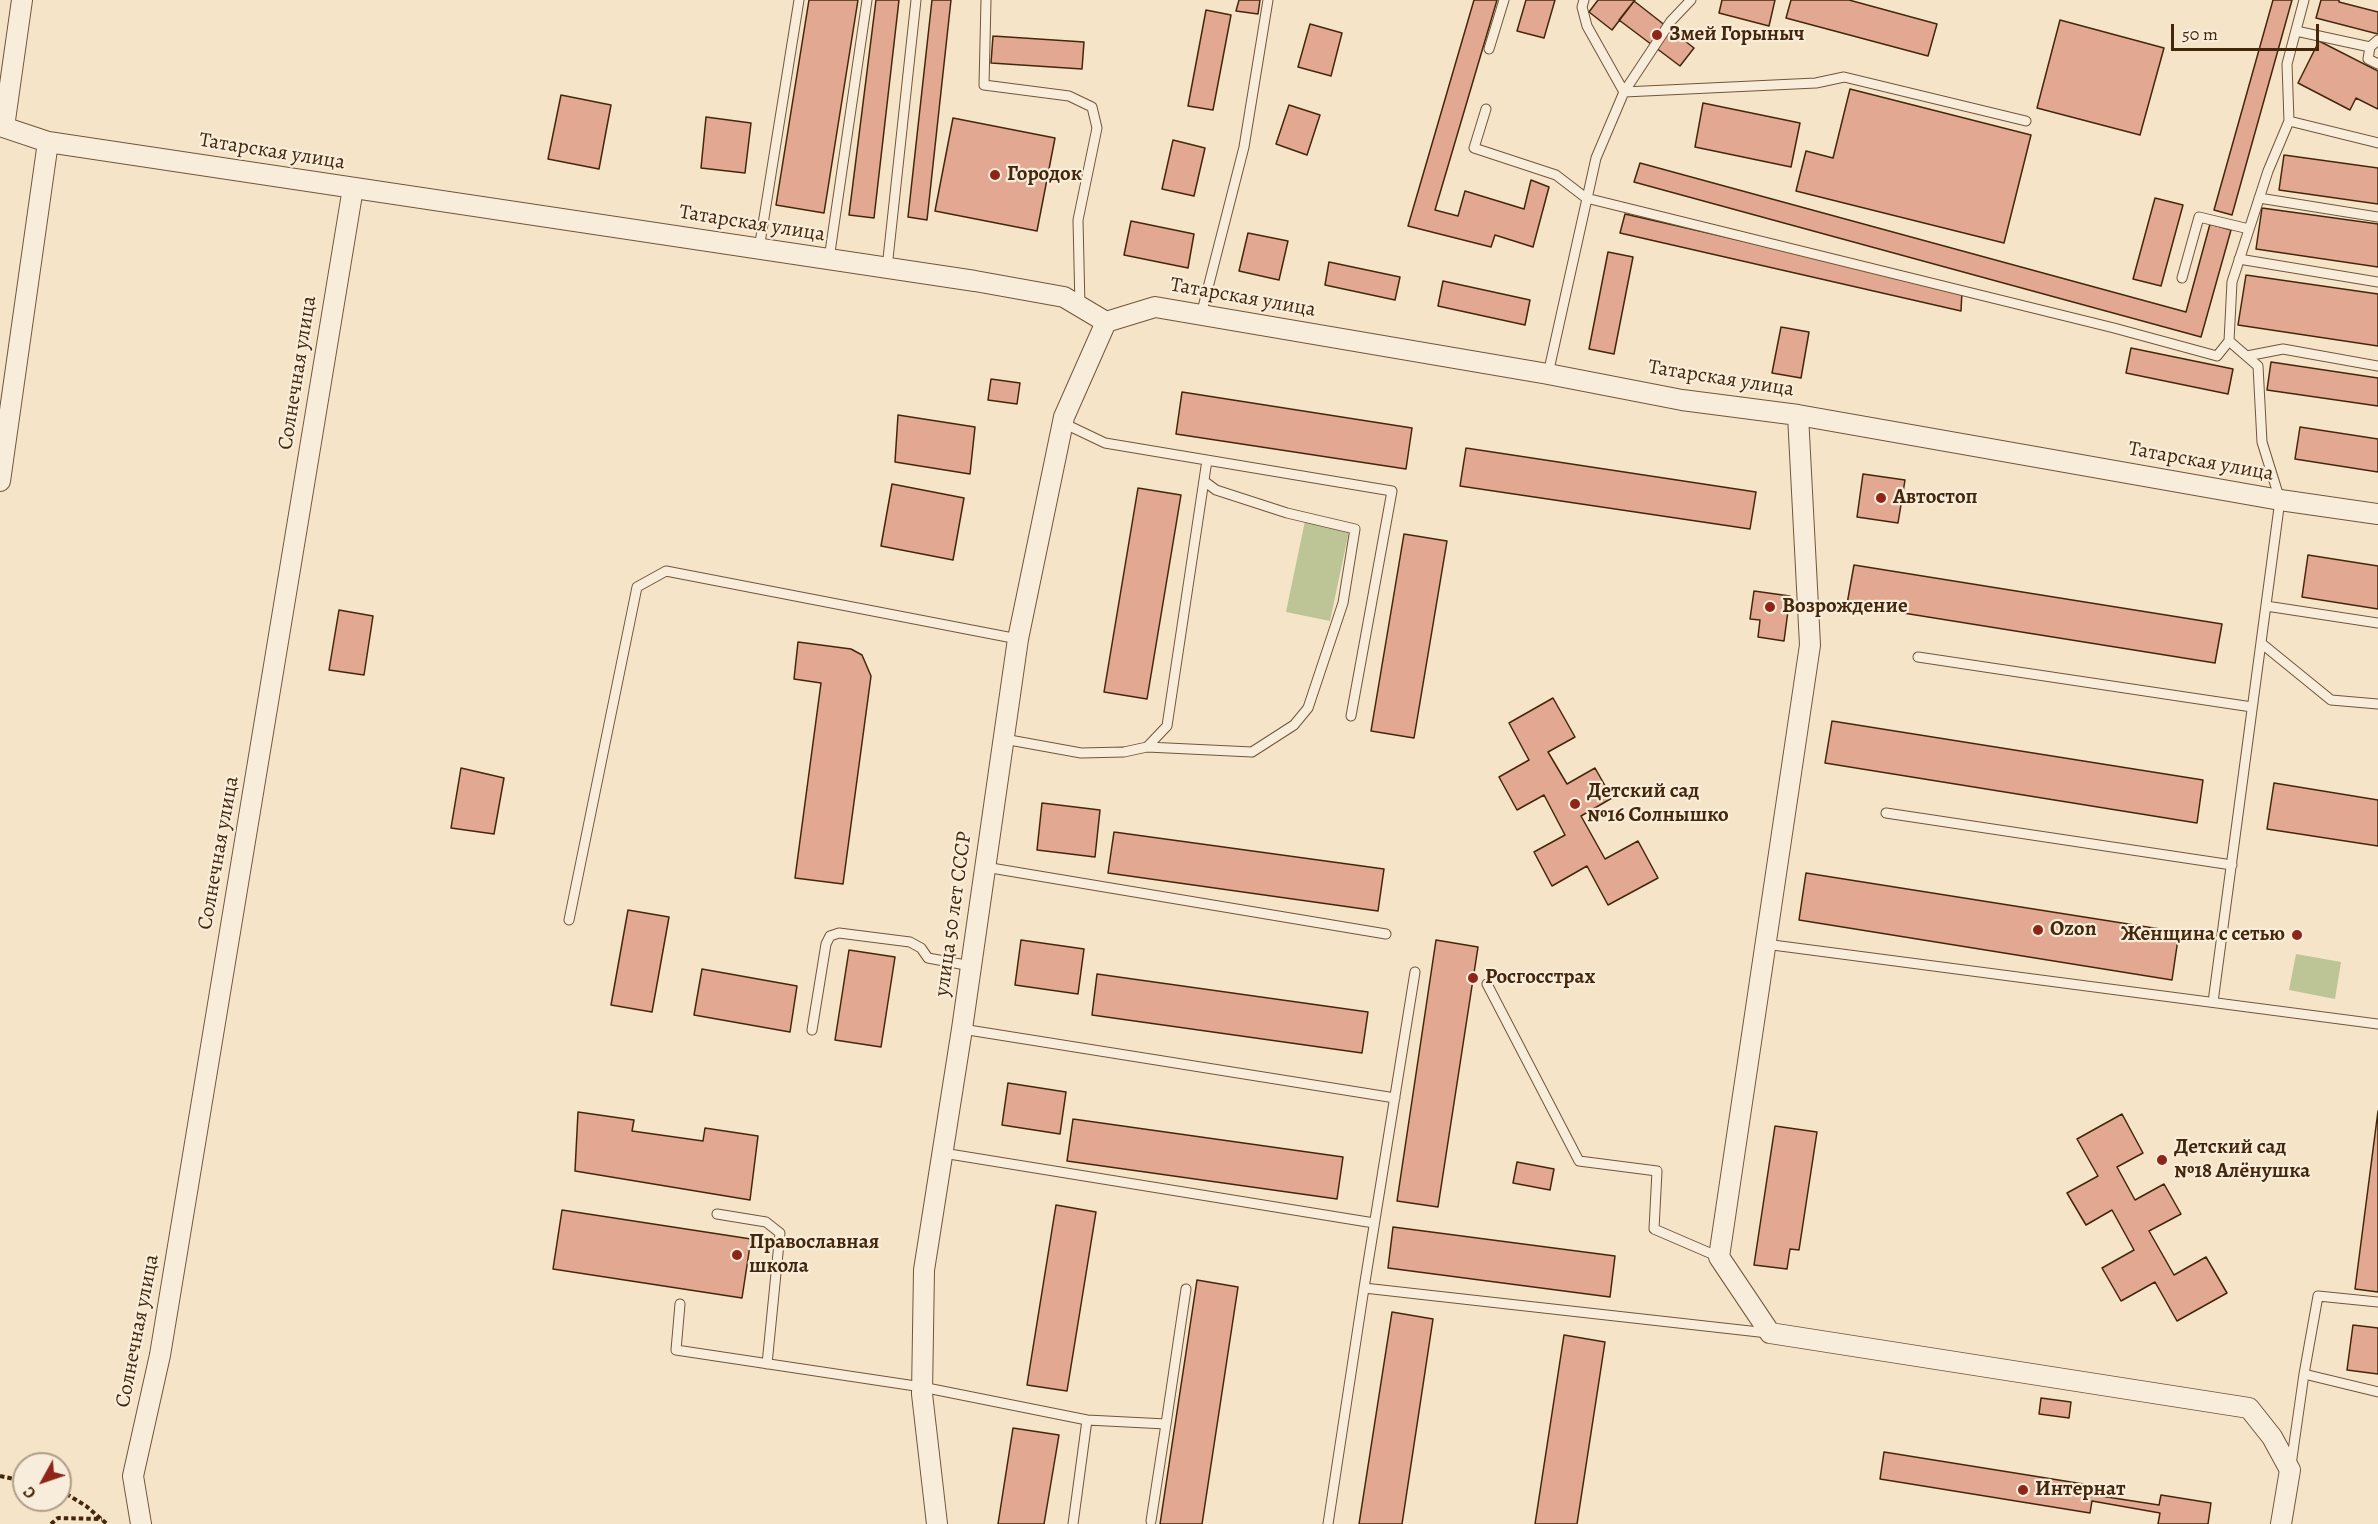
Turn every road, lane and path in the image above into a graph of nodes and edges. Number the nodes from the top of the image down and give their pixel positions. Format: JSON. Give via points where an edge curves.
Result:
{"nodes":[{"id":1,"x":22,"y":0,"type":"edge"},
{"id":2,"x":799,"y":0,"type":"edge"},
{"id":3,"x":867,"y":0,"type":"edge"},
{"id":4,"x":916,"y":0,"type":"edge"},
{"id":5,"x":986,"y":0,"type":"edge"},
{"id":6,"x":1268,"y":0,"type":"edge"},
{"id":7,"x":1504,"y":0,"type":"edge"},
{"id":8,"x":1584,"y":0,"type":"edge"},
{"id":9,"x":1691,"y":0,"type":"edge"},
{"id":10,"x":2304,"y":0,"type":"edge"},
{"id":11,"x":2296,"y":31,"type":"junction"},
{"id":12,"x":2378,"y":40,"type":"edge"},
{"id":13,"x":2370,"y":47,"type":"junction"},
{"id":14,"x":1489,"y":49,"type":"dead end"},
{"id":15,"x":2378,"y":63,"type":"edge"},
{"id":16,"x":1624,"y":92,"type":"junction"},
{"id":17,"x":1486,"y":109,"type":"dead end"},
{"id":18,"x":2026,"y":121,"type":"dead end"},
{"id":19,"x":2289,"y":121,"type":"junction"},
{"id":20,"x":2,"y":127,"type":"edge"},
{"id":21,"x":48,"y":142,"type":"junction"},
{"id":22,"x":2378,"y":143,"type":"edge"},
{"id":23,"x":352,"y":188,"type":"junction"},
{"id":24,"x":1586,"y":198,"type":"junction"},
{"id":25,"x":2259,"y":198,"type":"junction"},
{"id":26,"x":2378,"y":217,"type":"edge"},
{"id":27,"x":2249,"y":229,"type":"junction"},
{"id":28,"x":759,"y":249,"type":"junction"},
{"id":29,"x":829,"y":259,"type":"junction"},
{"id":30,"x":2239,"y":260,"type":"junction"},
{"id":31,"x":887,"y":268,"type":"junction"},
{"id":32,"x":2182,"y":278,"type":"dead end"},
{"id":33,"x":2378,"y":282,"type":"edge"},
{"id":34,"x":1080,"y":307,"type":"junction"},
{"id":35,"x":1201,"y":315,"type":"junction"},
{"id":36,"x":1106,"y":322,"type":"junction"},
{"id":37,"x":2229,"y":340,"type":"junction"},
{"id":38,"x":2247,"y":356,"type":"junction"},
{"id":39,"x":2378,"y":366,"type":"edge"},
{"id":40,"x":1548,"y":374,"type":"junction"},
{"id":41,"x":1798,"y":415,"type":"junction"},
{"id":42,"x":1063,"y":423,"type":"junction"},
{"id":43,"x":1207,"y":460,"type":"junction"},
{"id":44,"x":0,"y":481,"type":"edge"},
{"id":45,"x":1204,"y":481,"type":"junction"},
{"id":46,"x":2280,"y":500,"type":"junction"},
{"id":47,"x":2378,"y":514,"type":"edge"},
{"id":48,"x":2266,"y":606,"type":"junction"},
{"id":49,"x":2378,"y":623,"type":"edge"},
{"id":50,"x":1018,"y":639,"type":"junction"},
{"id":51,"x":2261,"y":643,"type":"junction"},
{"id":52,"x":1918,"y":657,"type":"dead end"},
{"id":53,"x":2378,"y":704,"type":"edge"},
{"id":54,"x":2252,"y":707,"type":"junction"},
{"id":55,"x":1352,"y":716,"type":"dead end"},
{"id":56,"x":1004,"y":740,"type":"junction"},
{"id":57,"x":1147,"y":747,"type":"junction"},
{"id":58,"x":1886,"y":813,"type":"dead end"},
{"id":59,"x":2232,"y":865,"type":"junction"},
{"id":60,"x":986,"y":867,"type":"junction"},
{"id":61,"x":569,"y":920,"type":"dead end"},
{"id":62,"x":1386,"y":934,"type":"dead end"},
{"id":63,"x":1765,"y":945,"type":"junction"},
{"id":64,"x":971,"y":966,"type":"junction"},
{"id":65,"x":1415,"y":972,"type":"dead end"},
{"id":66,"x":1487,"y":984,"type":"dead end"},
{"id":67,"x":2214,"y":1002,"type":"junction"},
{"id":68,"x":2378,"y":1024,"type":"edge"},
{"id":69,"x":962,"y":1029,"type":"junction"},
{"id":70,"x":812,"y":1030,"type":"dead end"},
{"id":71,"x":1395,"y":1098,"type":"junction"},
{"id":72,"x":943,"y":1153,"type":"junction"},
{"id":73,"x":717,"y":1214,"type":"dead end"},
{"id":74,"x":1374,"y":1223,"type":"junction"},
{"id":75,"x":1719,"y":1257,"type":"junction"},
{"id":76,"x":1364,"y":1288,"type":"junction"},
{"id":77,"x":1186,"y":1289,"type":"dead end"},
{"id":78,"x":2378,"y":1302,"type":"edge"},
{"id":79,"x":680,"y":1304,"type":"dead end"},
{"id":80,"x":1770,"y":1333,"type":"junction"},
{"id":81,"x":767,"y":1364,"type":"junction"},
{"id":82,"x":2304,"y":1374,"type":"junction"},
{"id":83,"x":922,"y":1387,"type":"junction"},
{"id":84,"x":2378,"y":1392,"type":"edge"},
{"id":85,"x":1087,"y":1420,"type":"junction"},
{"id":86,"x":1166,"y":1424,"type":"junction"},
{"id":87,"x":2290,"y":1470,"type":"junction"},
{"id":88,"x":72,"y":1497,"type":"edge"},
{"id":89,"x":102,"y":1520,"type":"junction"},
{"id":90,"x":1151,"y":1521,"type":"dead end"},
{"id":91,"x":51,"y":1524,"type":"edge"},
{"id":92,"x":107,"y":1524,"type":"edge"},
{"id":93,"x":141,"y":1524,"type":"edge"},
{"id":94,"x":937,"y":1524,"type":"edge"},
{"id":95,"x":1073,"y":1524,"type":"edge"},
{"id":96,"x":1328,"y":1524,"type":"edge"},
{"id":97,"x":2281,"y":1524,"type":"edge"}],
"edges":[{"from":1,"to":20,"type":"street"},
{"from":2,"to":28,"type":"lane"},
{"from":3,"to":29,"type":"lane"},
{"from":4,"to":31,"type":"lane"},
{"from":5,"to":34,"type":"lane","via":[[984,85],[1069,96],[1092,106],[1097,128],[1078,220]]},
{"from":6,"to":35,"type":"lane","via":[[1244,147]]},
{"from":7,"to":14,"type":"lane"},
{"from":8,"to":16,"type":"lane","via":[[1587,26]]},
{"from":9,"to":16,"type":"lane","via":[[1671,21]]},
{"from":10,"to":11,"type":"lane"},
{"from":11,"to":13,"type":"lane"},
{"from":11,"to":19,"type":"lane","via":[[2287,64]]},
{"from":12,"to":13,"type":"lane"},
{"from":13,"to":15,"type":"lane","via":[[2368,59]]},
{"from":16,"to":18,"type":"lane","via":[[1815,83],[1844,76]]},
{"from":16,"to":24,"type":"lane","via":[[1596,158]]},
{"from":17,"to":24,"type":"lane","via":[[1474,148],[1556,175]]},
{"from":19,"to":22,"type":"lane"},
{"from":19,"to":25,"type":"lane"},
{"from":20,"to":21,"type":"street","name":"Татарская улица"},
{"from":21,"to":23,"type":"street","name":"Татарская улица"},
{"from":21,"to":44,"type":"street"},
{"from":23,"to":28,"type":"street","name":"Татарская улица"},
{"from":23,"to":93,"type":"street","name":"Солнечная улица","via":[[160,1355],[133,1476]]},
{"from":24,"to":37,"type":"lane","via":[[2217,356]]},
{"from":24,"to":40,"type":"lane"},
{"from":25,"to":26,"type":"lane"},
{"from":25,"to":27,"type":"lane"},
{"from":27,"to":30,"type":"lane"},
{"from":27,"to":32,"type":"lane","via":[[2199,217]]},
{"from":28,"to":29,"type":"street","name":"Татарская улица"},
{"from":29,"to":31,"type":"street","name":"Татарская улица"},
{"from":30,"to":33,"type":"lane"},
{"from":30,"to":37,"type":"lane","via":[[2232,282]]},
{"from":31,"to":34,"type":"street","name":"Татарская улица","via":[[1064,297]]},
{"from":34,"to":36,"type":"street","name":"Татарская улица"},
{"from":35,"to":36,"type":"street","name":"Татарская улица","via":[[1155,307]]},
{"from":35,"to":40,"type":"street","name":"Татарская улица"},
{"from":36,"to":42,"type":"street","name":"улица 50 лет СССР"},
{"from":37,"to":38,"type":"lane"},
{"from":38,"to":39,"type":"lane","via":[[2283,349]]},
{"from":38,"to":46,"type":"lane","via":[[2258,366],[2262,442]]},
{"from":40,"to":41,"type":"street","name":"Татарская улица","via":[[1682,400]]},
{"from":41,"to":46,"type":"street","name":"Татарская улица"},
{"from":41,"to":63,"type":"street","via":[[1810,645]]},
{"from":42,"to":43,"type":"lane","via":[[1105,443]]},
{"from":42,"to":50,"type":"street","name":"улица 50 лет СССР"},
{"from":43,"to":45,"type":"lane"},
{"from":43,"to":55,"type":"lane","via":[[1392,491]]},
{"from":45,"to":57,"type":"lane","via":[[1167,726]]},
{"from":45,"to":57,"type":"lane","via":[[1216,490],[1287,513],[1355,529],[1343,603],[1308,708],[1294,725],[1252,752]]},
{"from":46,"to":47,"type":"street","name":"Татарская улица"},
{"from":46,"to":48,"type":"lane"},
{"from":48,"to":49,"type":"lane"},
{"from":48,"to":51,"type":"lane"},
{"from":50,"to":56,"type":"street","name":"улица 50 лет СССР"},
{"from":50,"to":61,"type":"lane","via":[[666,571],[637,587]]},
{"from":51,"to":53,"type":"lane","via":[[2331,700]]},
{"from":51,"to":54,"type":"lane"},
{"from":52,"to":54,"type":"lane"},
{"from":54,"to":59,"type":"lane"},
{"from":56,"to":57,"type":"lane","via":[[1081,753]]},
{"from":56,"to":60,"type":"street","name":"улица 50 лет СССР"},
{"from":58,"to":59,"type":"lane"},
{"from":59,"to":67,"type":"lane"},
{"from":60,"to":62,"type":"lane"},
{"from":60,"to":64,"type":"street","name":"улица 50 лет СССР"},
{"from":63,"to":67,"type":"lane"},
{"from":63,"to":75,"type":"street"},
{"from":64,"to":69,"type":"street","name":"улица 50 лет СССР"},
{"from":64,"to":70,"type":"lane","via":[[928,958],[910,942],[839,933],[830,936],[825,944]]},
{"from":65,"to":71,"type":"lane"},
{"from":66,"to":75,"type":"lane","via":[[1579,1161],[1657,1171],[1654,1228]]},
{"from":67,"to":68,"type":"lane"},
{"from":69,"to":71,"type":"lane"},
{"from":69,"to":72,"type":"street","name":"улица 50 лет СССР"},
{"from":71,"to":74,"type":"lane"},
{"from":72,"to":74,"type":"lane"},
{"from":72,"to":83,"type":"street","name":"улица 50 лет СССР","via":[[924,1270]]},
{"from":73,"to":81,"type":"lane","via":[[766,1222],[780,1233]]},
{"from":74,"to":76,"type":"lane"},
{"from":75,"to":80,"type":"street"},
{"from":76,"to":80,"type":"lane"},
{"from":76,"to":96,"type":"lane"},
{"from":77,"to":86,"type":"lane"},
{"from":78,"to":82,"type":"lane","via":[[2318,1296]]},
{"from":79,"to":81,"type":"lane","via":[[676,1350]]},
{"from":80,"to":87,"type":"street","via":[[2249,1408],[2272,1437]]},
{"from":81,"to":83,"type":"lane"},
{"from":82,"to":84,"type":"lane"},
{"from":82,"to":87,"type":"lane"},
{"from":83,"to":85,"type":"lane"},
{"from":83,"to":94,"type":"street","name":"улица 50 лет СССР"},
{"from":85,"to":86,"type":"lane"},
{"from":85,"to":95,"type":"lane"},
{"from":86,"to":90,"type":"lane"},
{"from":87,"to":97,"type":"street"},
{"from":88,"to":89,"type":"path"},
{"from":89,"to":91,"type":"path","via":[[58,1518]]},
{"from":89,"to":92,"type":"path"}]}
